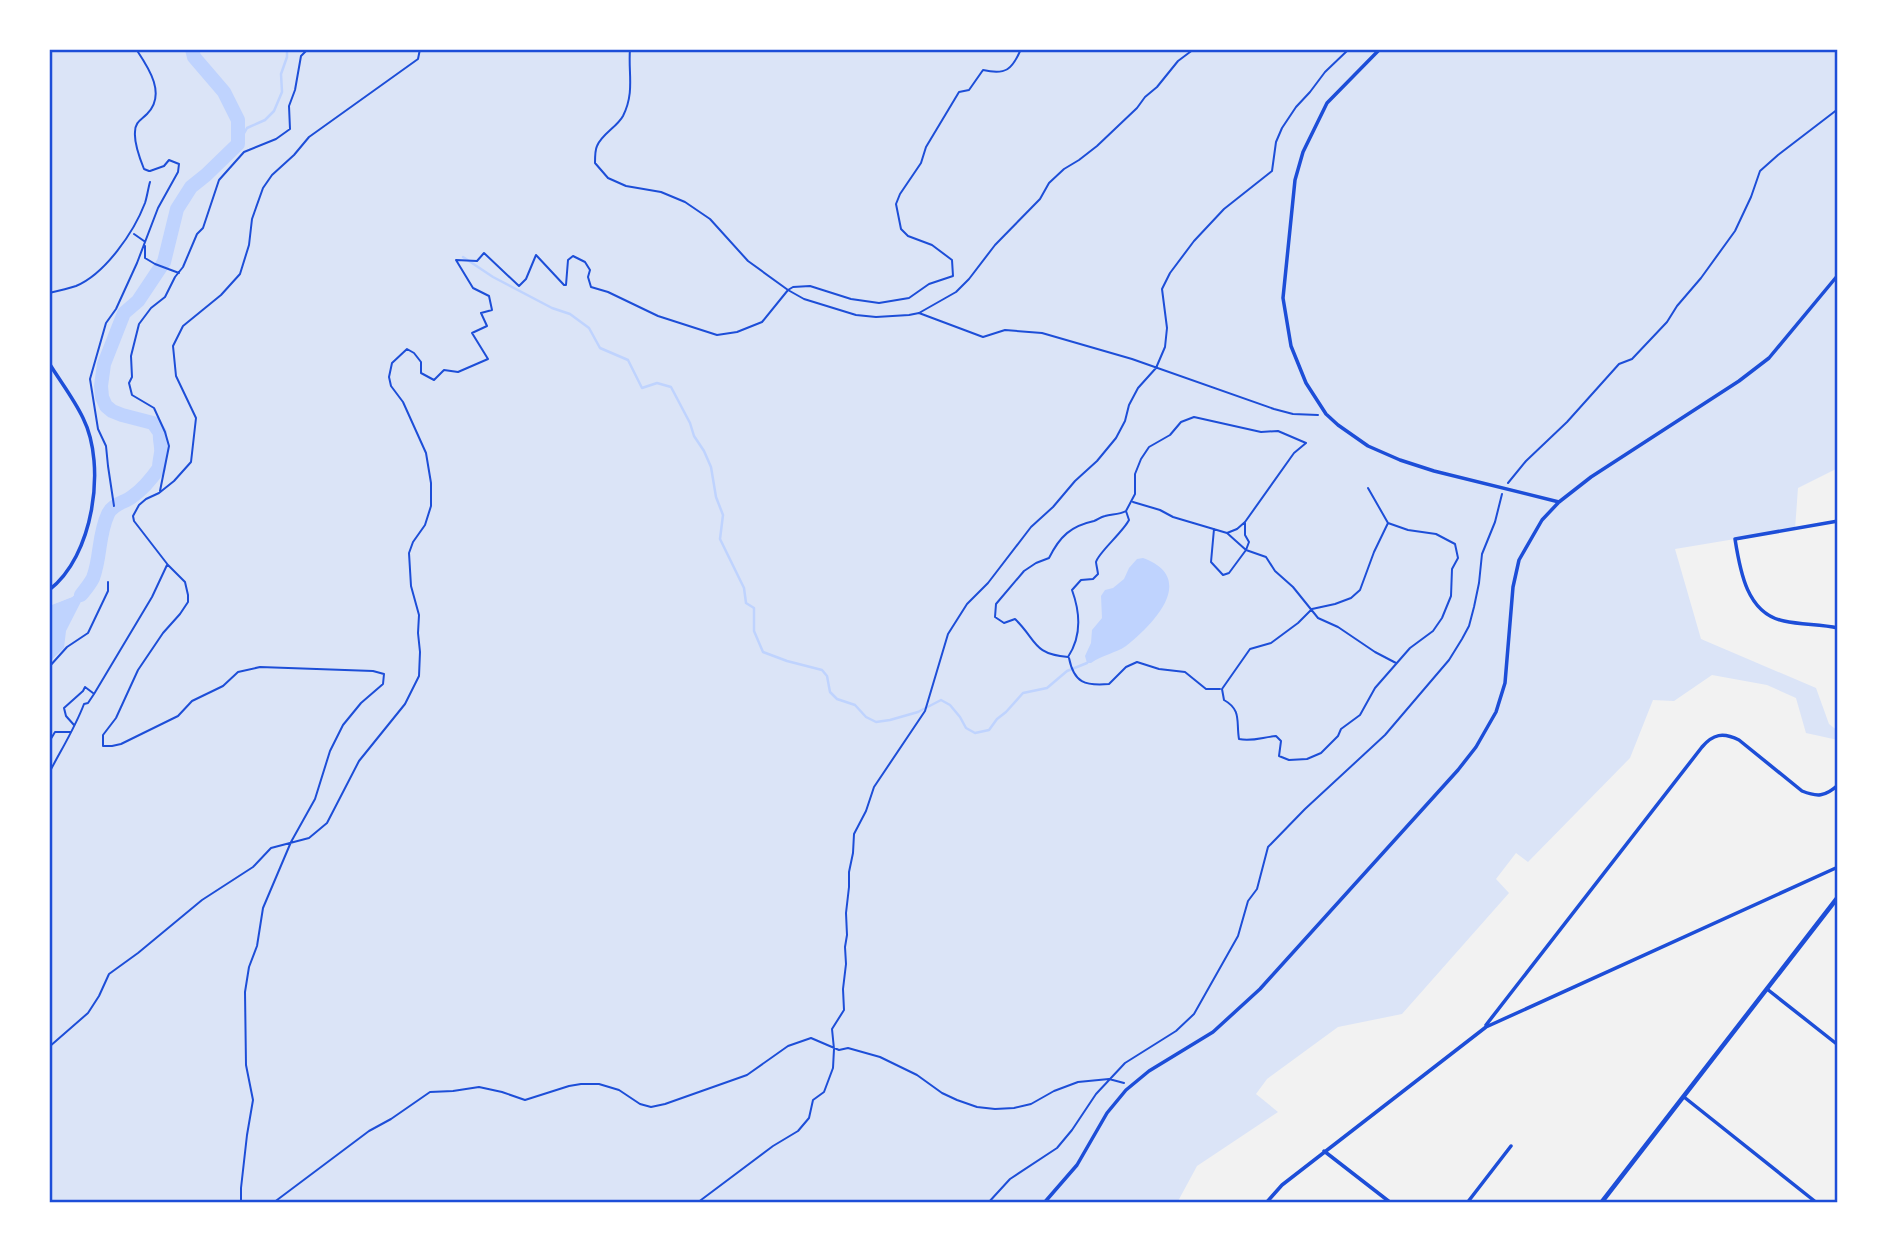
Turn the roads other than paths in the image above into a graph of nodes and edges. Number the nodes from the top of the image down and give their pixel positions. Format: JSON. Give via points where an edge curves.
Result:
{"nodes":[{"id":1,"x":1380,"y":49,"type":"edge"},
{"id":2,"x":150,"y":182,"type":"dead end"},
{"id":3,"x":1838,"y":275,"type":"edge"},
{"id":4,"x":49,"y":293,"type":"edge"},
{"id":5,"x":49,"y":363,"type":"edge"},
{"id":6,"x":1559,"y":502,"type":"junction"},
{"id":7,"x":1838,"y":520,"type":"edge"},
{"id":8,"x":49,"y":590,"type":"edge"},
{"id":9,"x":1838,"y":628,"type":"edge"},
{"id":10,"x":1838,"y":785,"type":"edge"},
{"id":11,"x":1838,"y":867,"type":"edge"},
{"id":12,"x":1838,"y":897,"type":"edge"},
{"id":13,"x":1767,"y":989,"type":"junction"},
{"id":14,"x":1486,"y":1027,"type":"junction"},
{"id":15,"x":1838,"y":1045,"type":"edge"},
{"id":16,"x":1684,"y":1097,"type":"junction"},
{"id":17,"x":1511,"y":1146,"type":"dead end"},
{"id":18,"x":1324,"y":1151,"type":"junction"},
{"id":19,"x":1044,"y":1203,"type":"edge"},
{"id":20,"x":1266,"y":1203,"type":"edge"},
{"id":21,"x":1391,"y":1203,"type":"edge"},
{"id":22,"x":1467,"y":1203,"type":"edge"},
{"id":23,"x":1601,"y":1203,"type":"edge"},
{"id":24,"x":1817,"y":1203,"type":"edge"}],
"edges":[{"from":1,"to":6,"type":"street","via":[[1327,103],[1303,152],[1295,180],[1283,298],[1291,346],[1306,383],[1326,414],[1368,446],[1434,471]]},
{"from":2,"to":4,"type":"lane","via":[[130,232],[106,264],[77,285]]},
{"from":3,"to":6,"type":"street","via":[[1769,358]]},
{"from":5,"to":8,"type":"street","via":[[84,420],[94,469],[89,519],[79,551],[69,571]]},
{"from":6,"to":19,"type":"street","via":[[1542,520],[1520,560],[1513,587],[1505,683],[1496,712],[1476,747],[1261,989],[1213,1032],[1131,1086],[1107,1113],[1077,1165]]},
{"from":7,"to":9,"type":"street","via":[[1735,539],[1748,589],[1761,611],[1785,621]]},
{"from":10,"to":14,"type":"street","via":[[1813,796],[1739,740],[1713,736]]},
{"from":11,"to":14,"type":"street"},
{"from":12,"to":13,"type":"main road"},
{"from":13,"to":15,"type":"street"},
{"from":13,"to":16,"type":"main road"},
{"from":14,"to":18,"type":"street"},
{"from":16,"to":23,"type":"main road"},
{"from":16,"to":24,"type":"street"},
{"from":17,"to":22,"type":"street"},
{"from":18,"to":20,"type":"street"},
{"from":18,"to":21,"type":"street"}]}
